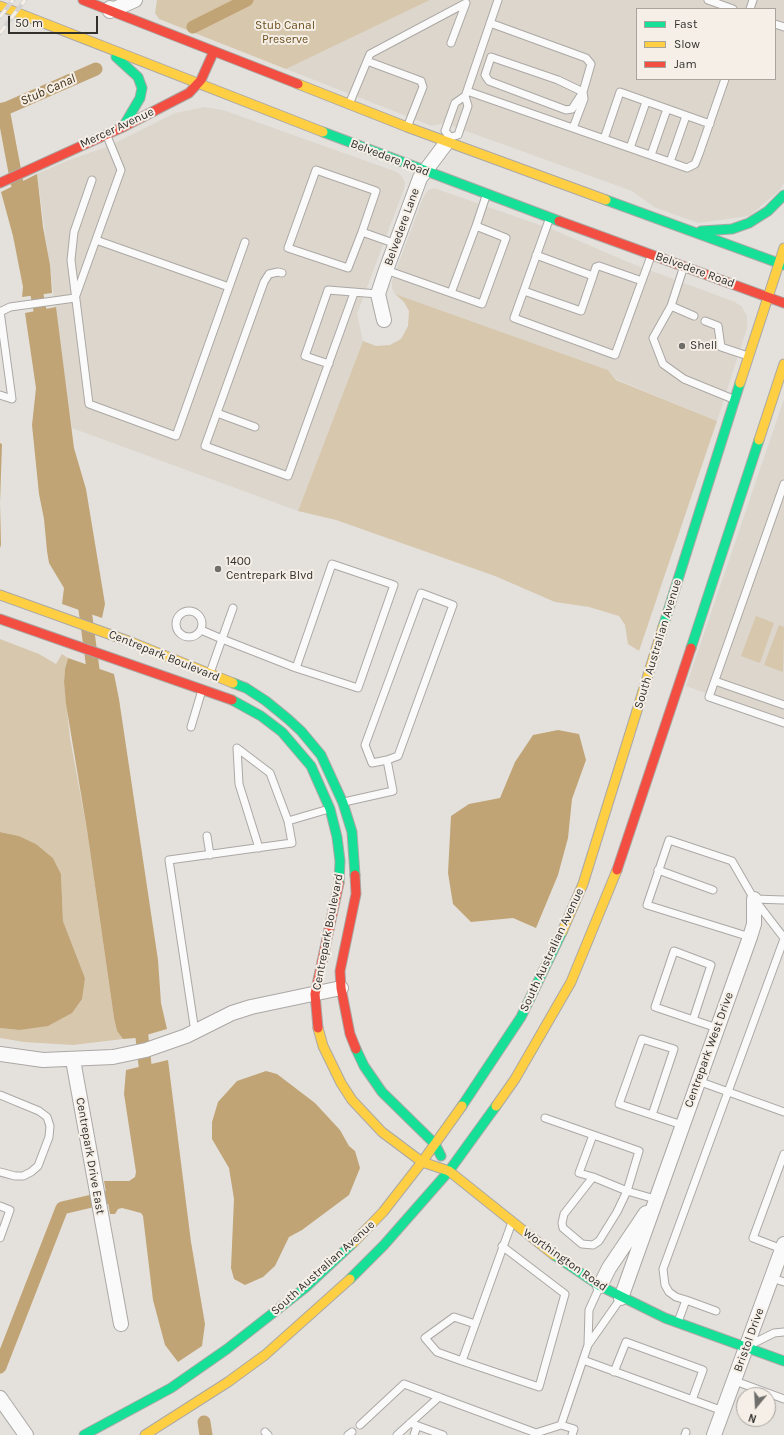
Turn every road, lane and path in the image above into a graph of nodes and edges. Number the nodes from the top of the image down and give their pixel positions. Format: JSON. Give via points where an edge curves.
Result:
{"nodes":[{"id":1,"x":83,"y":0,"type":"edge"},
{"id":2,"x":135,"y":0,"type":"edge"},
{"id":3,"x":498,"y":0,"type":"edge"},
{"id":4,"x":708,"y":0,"type":"edge"},
{"id":5,"x":110,"y":5,"type":"edge"},
{"id":6,"x":0,"y":6,"type":"edge"},
{"id":7,"x":730,"y":8,"type":"edge"},
{"id":8,"x":490,"y":23,"type":"junction"},
{"id":9,"x":451,"y":43,"type":"dead end"},
{"id":10,"x":103,"y":46,"type":"junction"},
{"id":11,"x":214,"y":51,"type":"junction"},
{"id":12,"x":367,"y":61,"type":"junction"},
{"id":13,"x":726,"y":80,"type":"edge"},
{"id":14,"x":199,"y":84,"type":"junction"},
{"id":15,"x":583,"y":92,"type":"junction"},
{"id":16,"x":466,"y":94,"type":"junction"},
{"id":17,"x":646,"y":102,"type":"junction"},
{"id":18,"x":349,"y":104,"type":"junction"},
{"id":19,"x":667,"y":109,"type":"junction"},
{"id":20,"x":686,"y":116,"type":"junction"},
{"id":21,"x":710,"y":124,"type":"junction"},
{"id":22,"x":123,"y":127,"type":"junction"},
{"id":23,"x":407,"y":127,"type":"junction"},
{"id":24,"x":573,"y":128,"type":"junction"},
{"id":25,"x":106,"y":134,"type":"junction"},
{"id":26,"x":604,"y":139,"type":"junction"},
{"id":27,"x":448,"y":140,"type":"junction"},
{"id":28,"x":630,"y":148,"type":"junction"},
{"id":29,"x":651,"y":155,"type":"junction"},
{"id":30,"x":670,"y":162,"type":"junction"},
{"id":31,"x":425,"y":172,"type":"junction"},
{"id":32,"x":92,"y":180,"type":"dead end"},
{"id":33,"x":0,"y":183,"type":"edge"},
{"id":34,"x":487,"y":195,"type":"junction"},
{"id":35,"x":784,"y":195,"type":"edge"},
{"id":36,"x":550,"y":218,"type":"junction"},
{"id":37,"x":476,"y":226,"type":"junction"},
{"id":38,"x":362,"y":232,"type":"junction"},
{"id":39,"x":692,"y":232,"type":"junction"},
{"id":40,"x":96,"y":240,"type":"junction"},
{"id":41,"x":245,"y":242,"type":"dead end"},
{"id":42,"x":396,"y":244,"type":"junction"},
{"id":43,"x":784,"y":248,"type":"edge"},
{"id":44,"x":536,"y":255,"type":"junction"},
{"id":45,"x":652,"y":255,"type":"junction"},
{"id":46,"x":781,"y":264,"type":"edge"},
{"id":47,"x":683,"y":266,"type":"junction"},
{"id":48,"x":386,"y":270,"type":"junction"},
{"id":49,"x":282,"y":273,"type":"dead end"},
{"id":50,"x":593,"y":276,"type":"junction"},
{"id":51,"x":642,"y":281,"type":"junction"},
{"id":52,"x":229,"y":286,"type":"junction"},
{"id":53,"x":524,"y":290,"type":"junction"},
{"id":54,"x":354,"y":293,"type":"junction"},
{"id":55,"x":451,"y":293,"type":"junction"},
{"id":56,"x":378,"y":294,"type":"junction"},
{"id":57,"x":768,"y":297,"type":"junction"},
{"id":58,"x":75,"y":298,"type":"junction"},
{"id":59,"x":784,"y":303,"type":"edge"},
{"id":60,"x":671,"y":306,"type":"junction"},
{"id":61,"x":0,"y":312,"type":"edge"},
{"id":62,"x":694,"y":316,"type":"dead end"},
{"id":63,"x":384,"y":320,"type":"dead end"},
{"id":64,"x":705,"y":321,"type":"dead end"},
{"id":65,"x":749,"y":356,"type":"junction"},
{"id":66,"x":329,"y":364,"type":"junction"},
{"id":67,"x":784,"y":364,"type":"edge"},
{"id":68,"x":0,"y":395,"type":"edge"},
{"id":69,"x":735,"y":400,"type":"junction"},
{"id":70,"x":216,"y":413,"type":"junction"},
{"id":71,"x":256,"y":427,"type":"dead end"},
{"id":72,"x":784,"y":484,"type":"edge"},
{"id":73,"x":0,"y":595,"type":"edge"},
{"id":74,"x":233,"y":608,"type":"dead end"},
{"id":75,"x":0,"y":619,"type":"edge"},
{"id":76,"x":201,"y":630,"type":"dead end"},
{"id":77,"x":222,"y":639,"type":"junction"},
{"id":78,"x":296,"y":668,"type":"junction"},
{"id":79,"x":209,"y":675,"type":"junction"},
{"id":80,"x":715,"y":681,"type":"junction"},
{"id":81,"x":202,"y":689,"type":"junction"},
{"id":82,"x":784,"y":705,"type":"edge"},
{"id":83,"x":784,"y":723,"type":"edge"},
{"id":84,"x":191,"y":727,"type":"dead end"},
{"id":85,"x":388,"y":760,"type":"junction"},
{"id":86,"x":343,"y":803,"type":"junction"},
{"id":87,"x":330,"y":809,"type":"junction"},
{"id":88,"x":288,"y":821,"type":"junction"},
{"id":89,"x":207,"y":836,"type":"dead end"},
{"id":90,"x":259,"y":848,"type":"junction"},
{"id":91,"x":210,"y":855,"type":"junction"},
{"id":92,"x":658,"y":870,"type":"junction"},
{"id":93,"x":714,"y":890,"type":"dead end"},
{"id":94,"x":754,"y":899,"type":"junction"},
{"id":95,"x":784,"y":900,"type":"edge"},
{"id":96,"x":750,"y":937,"type":"junction"},
{"id":97,"x":784,"y":938,"type":"edge"},
{"id":98,"x":341,"y":988,"type":"junction"},
{"id":99,"x":315,"y":994,"type":"junction"},
{"id":100,"x":693,"y":1020,"type":"junction"},
{"id":101,"x":717,"y":1028,"type":"junction"},
{"id":102,"x":190,"y":1034,"type":"junction"},
{"id":103,"x":0,"y":1054,"type":"edge"},
{"id":104,"x":73,"y":1060,"type":"junction"},
{"id":105,"x":698,"y":1081,"type":"junction"},
{"id":106,"x":728,"y":1092,"type":"junction"},
{"id":107,"x":0,"y":1095,"type":"edge"},
{"id":108,"x":784,"y":1112,"type":"edge"},
{"id":109,"x":652,"y":1115,"type":"junction"},
{"id":110,"x":545,"y":1118,"type":"dead end"},
{"id":111,"x":682,"y":1125,"type":"junction"},
{"id":112,"x":593,"y":1135,"type":"junction"},
{"id":113,"x":434,"y":1144,"type":"junction"},
{"id":114,"x":784,"y":1154,"type":"edge"},
{"id":115,"x":422,"y":1162,"type":"junction"},
{"id":116,"x":449,"y":1171,"type":"junction"},
{"id":117,"x":0,"y":1172,"type":"edge"},
{"id":118,"x":592,"y":1177,"type":"junction"},
{"id":119,"x":627,"y":1191,"type":"junction"},
{"id":120,"x":655,"y":1199,"type":"junction"},
{"id":121,"x":0,"y":1206,"type":"edge"},
{"id":122,"x":512,"y":1222,"type":"junction"},
{"id":123,"x":0,"y":1238,"type":"edge"},
{"id":124,"x":502,"y":1246,"type":"junction"},
{"id":125,"x":783,"y":1247,"type":"edge"},
{"id":126,"x":778,"y":1280,"type":"edge"},
{"id":127,"x":600,"y":1286,"type":"junction"},
{"id":128,"x":621,"y":1298,"type":"junction"},
{"id":129,"x":686,"y":1300,"type":"junction"},
{"id":130,"x":716,"y":1311,"type":"dead end"},
{"id":131,"x":678,"y":1323,"type":"junction"},
{"id":132,"x":121,"y":1324,"type":"dead end"},
{"id":133,"x":475,"y":1324,"type":"junction"},
{"id":134,"x":784,"y":1332,"type":"edge"},
{"id":135,"x":588,"y":1345,"type":"junction"},
{"id":136,"x":747,"y":1347,"type":"junction"},
{"id":137,"x":583,"y":1360,"type":"junction"},
{"id":138,"x":462,"y":1361,"type":"junction"},
{"id":139,"x":784,"y":1361,"type":"edge"},
{"id":140,"x":614,"y":1372,"type":"junction"},
{"id":141,"x":735,"y":1381,"type":"junction"},
{"id":142,"x":439,"y":1397,"type":"junction"},
{"id":143,"x":0,"y":1398,"type":"edge"},
{"id":144,"x":784,"y":1399,"type":"edge"},
{"id":145,"x":692,"y":1400,"type":"junction"},
{"id":146,"x":723,"y":1411,"type":"junction"},
{"id":147,"x":410,"y":1423,"type":"junction"},
{"id":148,"x":360,"y":1425,"type":"dead end"},
{"id":149,"x":561,"y":1425,"type":"junction"},
{"id":150,"x":417,"y":1426,"type":"junction"},
{"id":151,"x":535,"y":1434,"type":"edge"},
{"id":152,"x":26,"y":1435,"type":"edge"},
{"id":153,"x":84,"y":1435,"type":"edge"},
{"id":154,"x":145,"y":1435,"type":"edge"},
{"id":155,"x":397,"y":1435,"type":"edge"},
{"id":156,"x":414,"y":1435,"type":"edge"},
{"id":157,"x":443,"y":1435,"type":"edge"},
{"id":158,"x":572,"y":1435,"type":"edge"},
{"id":159,"x":714,"y":1435,"type":"edge"}],
"edges":[{"from":1,"to":5,"type":"main road"},
{"from":2,"to":5,"type":"street"},
{"from":3,"to":8,"type":"lane"},
{"from":4,"to":7,"type":"lane"},
{"from":5,"to":11,"type":"main road"},
{"from":6,"to":10,"type":"main road","name":"Belvedere Road"},
{"from":8,"to":15,"type":"lane","via":[[586,58],[591,64]]},
{"from":8,"to":16,"type":"lane"},
{"from":9,"to":12,"type":"lane","via":[[466,3],[370,54]]},
{"from":10,"to":14,"type":"main road","name":"Belvedere Road"},
{"from":10,"to":22,"type":"main road","via":[[135,73],[142,84],[140,98]]},
{"from":11,"to":14,"type":"main road","name":"Mercer Avenue"},
{"from":11,"to":18,"type":"main road"},
{"from":12,"to":18,"type":"lane"},
{"from":12,"to":23,"type":"lane","via":[[420,81],[422,87]]},
{"from":13,"to":21,"type":"lane"},
{"from":14,"to":22,"type":"main road","name":"Mercer Avenue","via":[[189,93]]},
{"from":14,"to":31,"type":"main road","name":"Belvedere Road"},
{"from":15,"to":15,"type":"lane","via":[[558,80],[491,57],[485,75],[494,84],[566,110],[574,107]]},
{"from":15,"to":24,"type":"lane","via":[[584,99]]},
{"from":16,"to":24,"type":"lane"},
{"from":16,"to":27,"type":"lane","via":[[455,102],[445,131]]},
{"from":16,"to":27,"type":"lane","via":[[468,106],[458,135]]},
{"from":17,"to":19,"type":"lane"},
{"from":17,"to":26,"type":"lane","via":[[620,92]]},
{"from":17,"to":28,"type":"lane"},
{"from":18,"to":23,"type":"main road"},
{"from":19,"to":20,"type":"lane"},
{"from":19,"to":29,"type":"lane"},
{"from":20,"to":21,"type":"lane"},
{"from":20,"to":30,"type":"lane"},
{"from":21,"to":30,"type":"lane","via":[[695,164],[687,168]]},
{"from":22,"to":25,"type":"main road","name":"Mercer Avenue"},
{"from":23,"to":27,"type":"main road"},
{"from":24,"to":26,"type":"lane"},
{"from":25,"to":33,"type":"main road","name":"Mercer Avenue"},
{"from":25,"to":40,"type":"lane","via":[[121,170]]},
{"from":26,"to":28,"type":"lane"},
{"from":27,"to":31,"type":"street","name":"Belvedere Lane"},
{"from":27,"to":39,"type":"main road"},
{"from":28,"to":29,"type":"lane"},
{"from":29,"to":30,"type":"lane"},
{"from":31,"to":34,"type":"main road","name":"Belvedere Road"},
{"from":31,"to":42,"type":"street","name":"Belvedere Lane","via":[[420,178]]},
{"from":32,"to":58,"type":"lane","via":[[74,232],[71,260]]},
{"from":34,"to":36,"type":"main road","name":"Belvedere Road"},
{"from":34,"to":37,"type":"lane"},
{"from":35,"to":39,"type":"main road","via":[[768,211],[741,226]]},
{"from":36,"to":44,"type":"lane"},
{"from":36,"to":45,"type":"main road","name":"Belvedere Road"},
{"from":37,"to":55,"type":"lane"},
{"from":37,"to":55,"type":"lane","via":[[506,238],[482,304]]},
{"from":38,"to":38,"type":"lane","via":[[376,191],[316,170],[288,248],[348,268]]},
{"from":38,"to":42,"type":"lane"},
{"from":39,"to":46,"type":"main road"},
{"from":40,"to":52,"type":"lane"},
{"from":40,"to":58,"type":"lane"},
{"from":41,"to":52,"type":"lane"},
{"from":42,"to":48,"type":"street","name":"Belvedere Lane"},
{"from":43,"to":46,"type":"main road","name":"South Australian Avenue"},
{"from":44,"to":50,"type":"lane"},
{"from":44,"to":53,"type":"lane"},
{"from":45,"to":47,"type":"main road","name":"Belvedere Road"},
{"from":45,"to":51,"type":"lane"},
{"from":46,"to":57,"type":"main road","name":"South Australian Avenue"},
{"from":47,"to":57,"type":"main road","name":"Belvedere Road"},
{"from":47,"to":60,"type":"lane"},
{"from":48,"to":55,"type":"lane"},
{"from":48,"to":56,"type":"street","name":"Belvedere Lane"},
{"from":49,"to":70,"type":"lane","via":[[273,272],[266,278]]},
{"from":50,"to":51,"type":"lane","via":[[596,267],[600,266]]},
{"from":50,"to":53,"type":"lane","via":[[581,311]]},
{"from":51,"to":53,"type":"lane","via":[[615,355],[514,318]]},
{"from":52,"to":58,"type":"lane","via":[[176,436],[89,404]]},
{"from":54,"to":56,"type":"lane"},
{"from":54,"to":66,"type":"lane"},
{"from":54,"to":66,"type":"lane","via":[[328,290],[310,341],[305,356]]},
{"from":56,"to":63,"type":"street"},
{"from":57,"to":59,"type":"main road","name":"Belvedere Road"},
{"from":57,"to":65,"type":"main road","name":"South Australian Avenue"},
{"from":58,"to":61,"type":"lane","via":[[10,307]]},
{"from":60,"to":62,"type":"lane"},
{"from":60,"to":69,"type":"lane","via":[[653,338],[663,364],[684,379]]},
{"from":61,"to":68,"type":"lane","via":[[12,399]]},
{"from":64,"to":65,"type":"lane","via":[[718,326],[721,347]]},
{"from":65,"to":69,"type":"main road","name":"South Australian Avenue"},
{"from":66,"to":70,"type":"lane","via":[[288,476],[204,446]]},
{"from":67,"to":116,"type":"main road","name":"South Australian Avenue","via":[[630,835],[605,903],[571,982],[519,1073]]},
{"from":69,"to":113,"type":"main road","name":"South Australian Avenue","via":[[583,884],[521,1017]]},
{"from":70,"to":71,"type":"lane"},
{"from":72,"to":80,"type":"lane"},
{"from":73,"to":79,"type":"main road","name":"Centrepark Boulevard","via":[[131,642]]},
{"from":74,"to":77,"type":"lane"},
{"from":75,"to":81,"type":"main road","name":"Centrepark Boulevard"},
{"from":76,"to":77,"type":"lane"},
{"from":77,"to":78,"type":"lane"},
{"from":77,"to":79,"type":"lane"},
{"from":78,"to":78,"type":"lane","via":[[358,688],[394,585],[332,564]]},
{"from":79,"to":81,"type":"lane"},
{"from":79,"to":86,"type":"main road","name":"Centrepark Boulevard","via":[[246,688],[266,701],[301,731],[321,755]]},
{"from":80,"to":82,"type":"lane"},
{"from":80,"to":83,"type":"lane","via":[[709,697]]},
{"from":81,"to":84,"type":"lane"},
{"from":81,"to":87,"type":"main road","name":"Centrepark Boulevard","via":[[239,703],[282,732],[311,766]]},
{"from":85,"to":85,"type":"lane","via":[[398,756],[453,605],[421,593],[366,745],[372,763]]},
{"from":85,"to":86,"type":"lane","via":[[393,791]]},
{"from":86,"to":87,"type":"lane"},
{"from":86,"to":98,"type":"main road","name":"Centrepark Boulevard","via":[[352,832],[356,894],[342,955]]},
{"from":87,"to":88,"type":"lane"},
{"from":87,"to":99,"type":"main road","name":"Centrepark Boulevard","via":[[337,837],[340,879]]},
{"from":88,"to":90,"type":"lane","via":[[292,843]]},
{"from":88,"to":90,"type":"lane","via":[[270,773],[237,748],[239,784]]},
{"from":89,"to":91,"type":"lane"},
{"from":90,"to":91,"type":"lane"},
{"from":91,"to":102,"type":"lane","via":[[169,860]]},
{"from":92,"to":93,"type":"lane"},
{"from":92,"to":94,"type":"lane","via":[[669,840],[732,861]]},
{"from":92,"to":96,"type":"lane","via":[[647,905]]},
{"from":94,"to":95,"type":"lane"},
{"from":94,"to":96,"type":"street","name":"Centrepark West Drive","via":[[754,924]]},
{"from":94,"to":97,"type":"lane"},
{"from":96,"to":101,"type":"street","name":"Centrepark West Drive"},
{"from":97,"to":106,"type":"lane"},
{"from":98,"to":99,"type":"street"},
{"from":98,"to":113,"type":"main road","name":"Centrepark Boulevard","via":[[350,1034],[364,1066],[382,1092]]},
{"from":99,"to":102,"type":"street","via":[[232,1013]]},
{"from":99,"to":115,"type":"main road","name":"Centrepark Boulevard","via":[[317,1024],[323,1046],[341,1083],[366,1117]]},
{"from":100,"to":100,"type":"lane","via":[[655,1007],[674,951],[711,965]]},
{"from":100,"to":101,"type":"lane"},
{"from":101,"to":105,"type":"street","name":"Centrepark West Drive"},
{"from":102,"to":104,"type":"street","via":[[146,1050],[113,1057]]},
{"from":103,"to":104,"type":"street","via":[[43,1060]]},
{"from":104,"to":132,"type":"street","name":"Centrepark Drive East"},
{"from":105,"to":106,"type":"lane"},
{"from":105,"to":111,"type":"street","name":"Centrepark West Drive"},
{"from":106,"to":108,"type":"lane"},
{"from":106,"to":129,"type":"lane","via":[[663,1269],[665,1285],[669,1292]]},
{"from":107,"to":117,"type":"lane","via":[[39,1111],[47,1117],[50,1126],[49,1137],[38,1166],[23,1176]]},
{"from":109,"to":109,"type":"lane","via":[[619,1104],[642,1039],[674,1049]]},
{"from":109,"to":111,"type":"lane"},
{"from":110,"to":112,"type":"lane"},
{"from":111,"to":120,"type":"street","name":"Centrepark West Drive"},
{"from":112,"to":118,"type":"lane","via":[[579,1173]]},
{"from":112,"to":119,"type":"lane","via":[[639,1151]]},
{"from":113,"to":115,"type":"main road","name":"South Australian Avenue"},
{"from":113,"to":116,"type":"main road","name":"Centrepark Boulevard"},
{"from":114,"to":125,"type":"lane","via":[[753,1238]]},
{"from":115,"to":116,"type":"main road","name":"Centrepark Boulevard"},
{"from":115,"to":153,"type":"main road","name":"South Australian Avenue","via":[[383,1212],[356,1240],[305,1288],[263,1322],[171,1388]]},
{"from":116,"to":122,"type":"main road","name":"Worthington Road"},
{"from":116,"to":154,"type":"main road","name":"South Australian Avenue","via":[[384,1245],[306,1320],[228,1382]]},
{"from":118,"to":119,"type":"lane"},
{"from":118,"to":119,"type":"lane","via":[[562,1219],[566,1232],[586,1246],[599,1241]]},
{"from":119,"to":120,"type":"lane"},
{"from":120,"to":127,"type":"street","name":"Centrepark West Drive","via":[[609,1268]]},
{"from":120,"to":128,"type":"street","name":"Centrepark West Drive"},
{"from":121,"to":123,"type":"lane","via":[[10,1210]]},
{"from":122,"to":124,"type":"lane"},
{"from":122,"to":127,"type":"main road","name":"Worthington Road"},
{"from":124,"to":133,"type":"lane"},
{"from":124,"to":138,"type":"lane","via":[[565,1294],[539,1387]]},
{"from":125,"to":126,"type":"street","name":"Bristol Drive"},
{"from":126,"to":136,"type":"street","name":"Bristol Drive"},
{"from":127,"to":128,"type":"main road","name":"Worthington Road"},
{"from":127,"to":135,"type":"lane","via":[[590,1310]]},
{"from":128,"to":131,"type":"main road","name":"Worthington Road"},
{"from":128,"to":135,"type":"lane"},
{"from":129,"to":130,"type":"lane"},
{"from":129,"to":131,"type":"lane"},
{"from":131,"to":136,"type":"main road","name":"Worthington Road"},
{"from":133,"to":138,"type":"lane"},
{"from":133,"to":138,"type":"lane","via":[[454,1317],[425,1338],[437,1352]]},
{"from":134,"to":136,"type":"lane","via":[[774,1333]]},
{"from":135,"to":137,"type":"lane"},
{"from":136,"to":139,"type":"main road","name":"Worthington Road"},
{"from":136,"to":141,"type":"street","name":"Bristol Drive"},
{"from":137,"to":140,"type":"lane"},
{"from":137,"to":149,"type":"lane"},
{"from":140,"to":145,"type":"lane"},
{"from":140,"to":145,"type":"lane","via":[[626,1342],[703,1370]]},
{"from":141,"to":144,"type":"lane"},
{"from":141,"to":146,"type":"street","name":"Bristol Drive"},
{"from":142,"to":147,"type":"lane"},
{"from":142,"to":148,"type":"lane","via":[[404,1384]]},
{"from":142,"to":151,"type":"lane"},
{"from":143,"to":152,"type":"street"},
{"from":145,"to":146,"type":"lane"},
{"from":146,"to":159,"type":"street","name":"Bristol Drive"},
{"from":147,"to":150,"type":"lane"},
{"from":147,"to":155,"type":"lane"},
{"from":149,"to":151,"type":"lane"},
{"from":149,"to":158,"type":"lane","via":[[574,1429]]},
{"from":150,"to":156,"type":"lane"},
{"from":150,"to":157,"type":"lane"}]}
